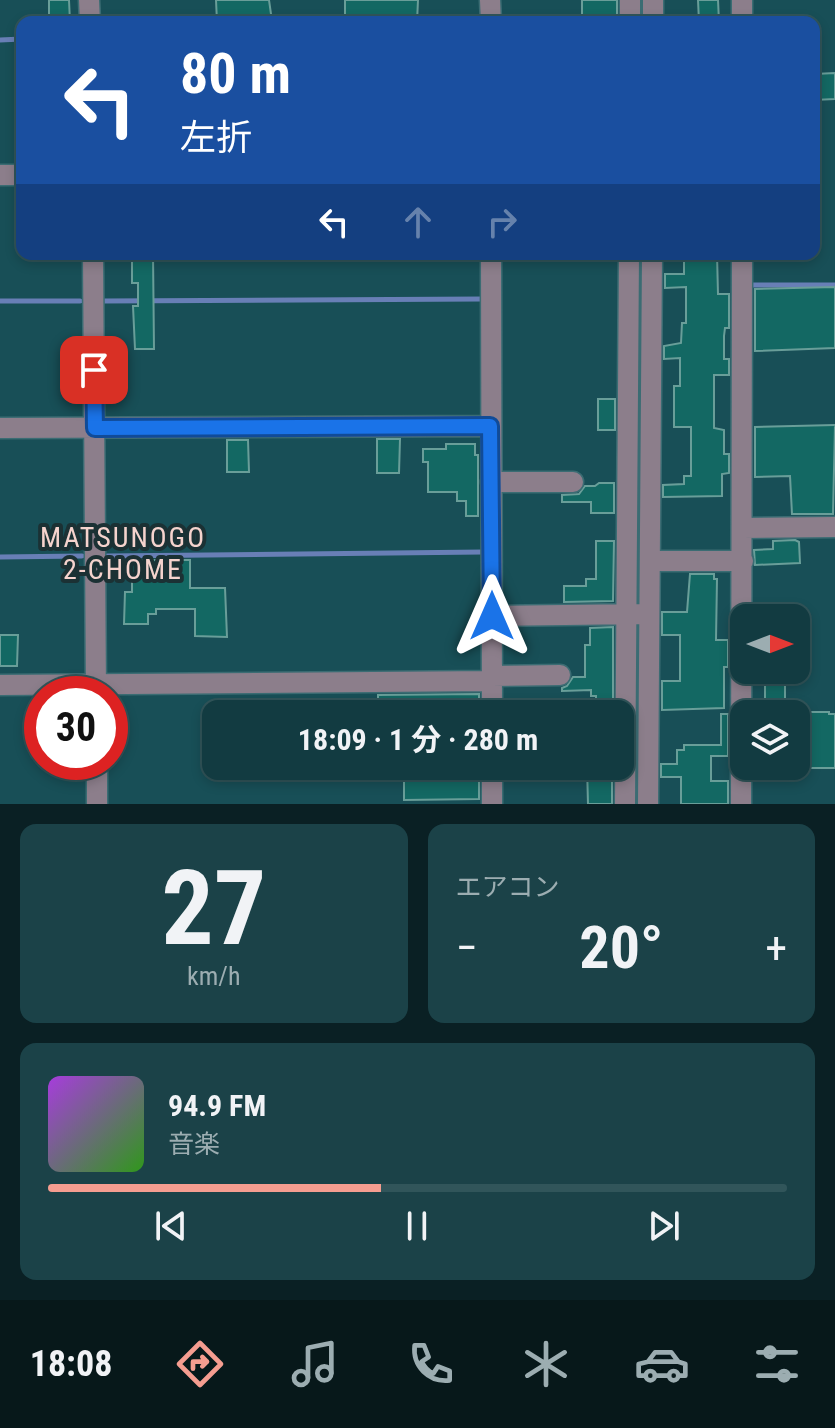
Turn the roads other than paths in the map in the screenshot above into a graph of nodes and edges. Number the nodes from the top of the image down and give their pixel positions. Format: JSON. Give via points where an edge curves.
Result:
{"nodes":[{"id":1,"x":93,"y":260,"type":"edge"},
{"id":2,"x":491,"y":260,"type":"edge"},
{"id":3,"x":629,"y":260,"type":"edge"},
{"id":4,"x":652,"y":260,"type":"edge"},
{"id":5,"x":742,"y":260,"type":"edge"},
{"id":6,"x":490,"y":426,"type":"junction"},
{"id":7,"x":0,"y":428,"type":"edge"},
{"id":8,"x":95,"y":428,"type":"junction"},
{"id":9,"x":491,"y":482,"type":"junction"},
{"id":10,"x":573,"y":482,"type":"dead end"},
{"id":11,"x":835,"y":527,"type":"edge"},
{"id":12,"x":743,"y":528,"type":"junction"},
{"id":13,"x":650,"y":561,"type":"junction"},
{"id":14,"x":743,"y":561,"type":"junction"},
{"id":15,"x":637,"y":614,"type":"junction"},
{"id":16,"x":492,"y":616,"type":"junction"},
{"id":17,"x":560,"y":675,"type":"dead end"},
{"id":18,"x":96,"y":676,"type":"edge"},
{"id":19,"x":492,"y":679,"type":"junction"},
{"id":20,"x":0,"y":685,"type":"edge"},
{"id":21,"x":24,"y":686,"type":"edge"},
{"id":22,"x":128,"y":689,"type":"edge"},
{"id":23,"x":492,"y":700,"type":"edge"},
{"id":24,"x":97,"y":780,"type":"edge"},
{"id":25,"x":492,"y":780,"type":"edge"},
{"id":26,"x":97,"y":804,"type":"edge"},
{"id":27,"x":492,"y":804,"type":"edge"},
{"id":28,"x":625,"y":804,"type":"edge"},
{"id":29,"x":648,"y":804,"type":"edge"},
{"id":30,"x":741,"y":804,"type":"edge"}],
"edges":[{"from":1,"to":8,"type":"street"},
{"from":2,"to":6,"type":"street"},
{"from":3,"to":15,"type":"street"},
{"from":4,"to":13,"type":"street"},
{"from":5,"to":12,"type":"street"},
{"from":6,"to":8,"type":"street"},
{"from":6,"to":9,"type":"street"},
{"from":7,"to":8,"type":"street"},
{"from":8,"to":18,"type":"street"},
{"from":9,"to":10,"type":"street"},
{"from":9,"to":16,"type":"street"},
{"from":11,"to":12,"type":"street"},
{"from":12,"to":14,"type":"street"},
{"from":13,"to":14,"type":"street"},
{"from":13,"to":15,"type":"street"},
{"from":14,"to":30,"type":"street"},
{"from":15,"to":16,"type":"street"},
{"from":15,"to":28,"type":"street"},
{"from":15,"to":29,"type":"street"},
{"from":16,"to":19,"type":"street"},
{"from":17,"to":19,"type":"street"},
{"from":19,"to":22,"type":"street"},
{"from":19,"to":23,"type":"street"},
{"from":20,"to":21,"type":"street"},
{"from":24,"to":26,"type":"street"},
{"from":25,"to":27,"type":"street"}]}
